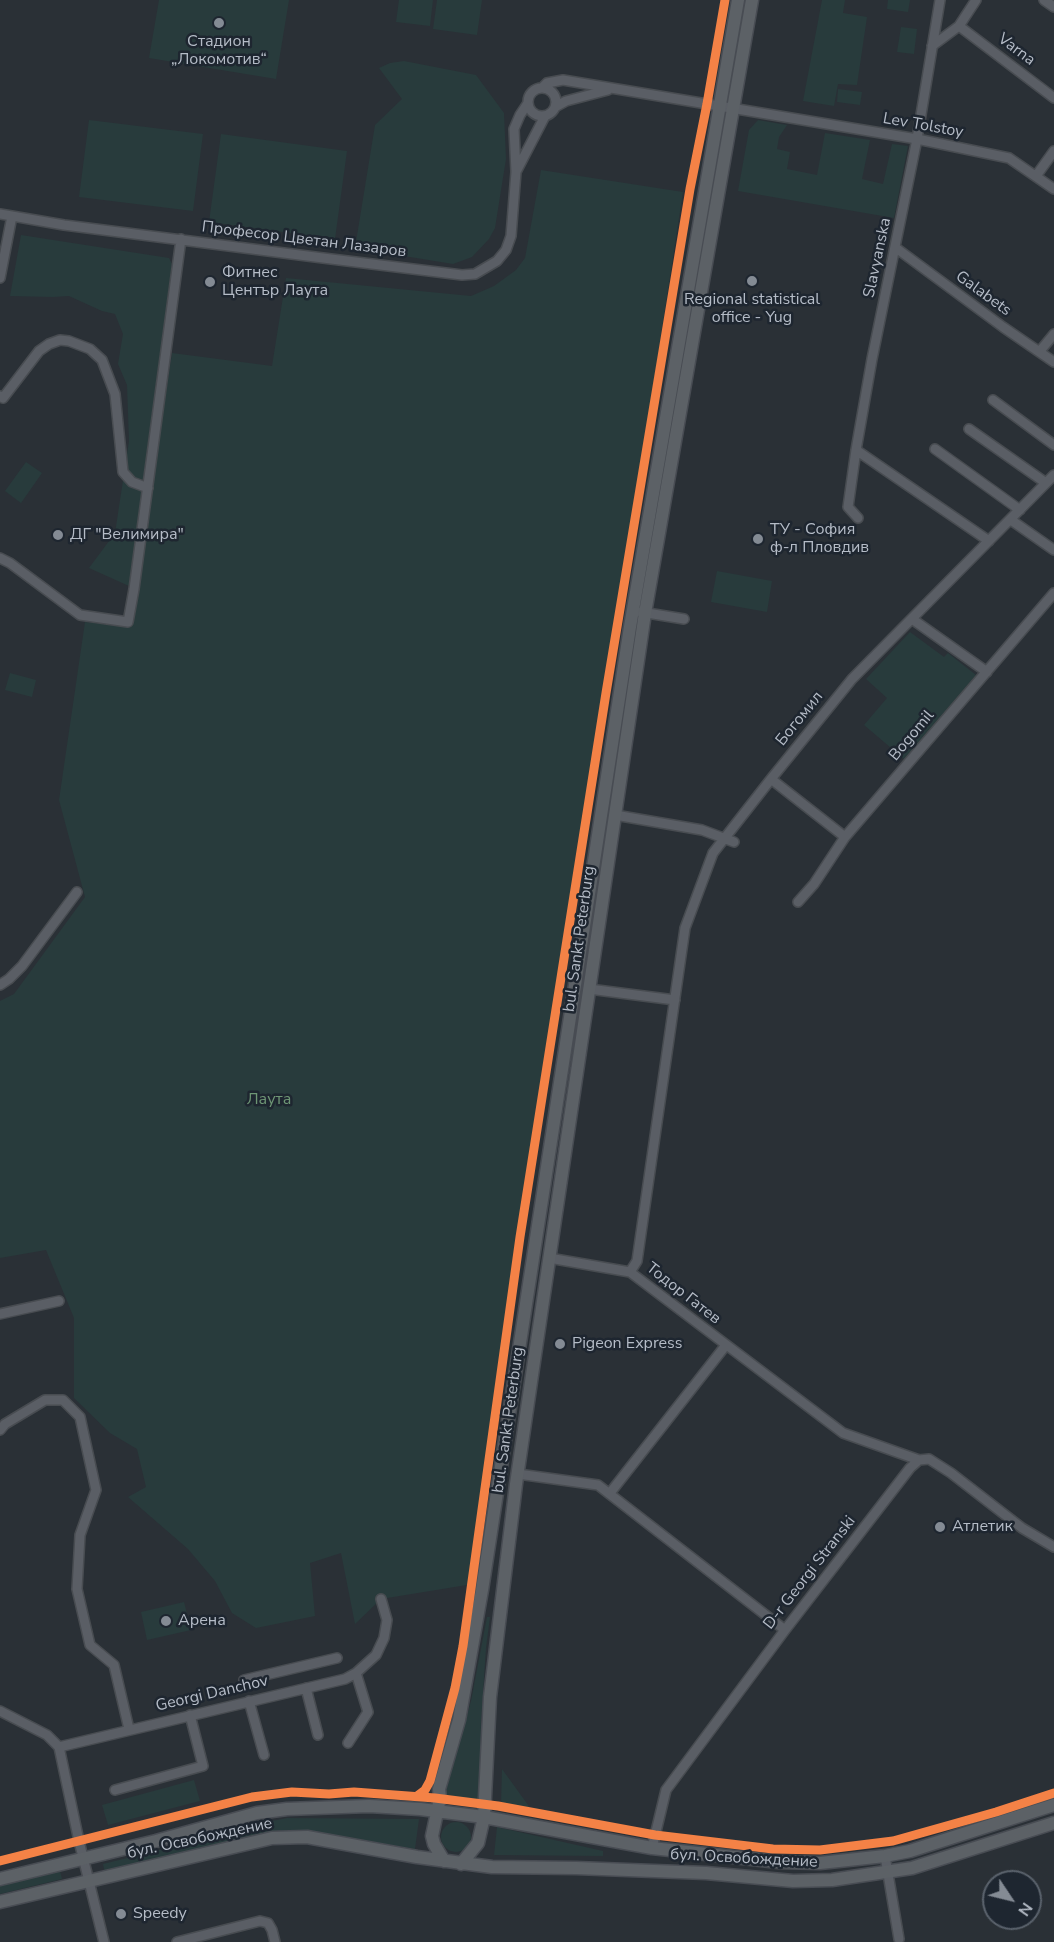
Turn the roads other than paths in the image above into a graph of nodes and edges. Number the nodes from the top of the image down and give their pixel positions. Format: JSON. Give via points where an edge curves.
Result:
{"nodes":[{"id":1,"x":738,"y":0,"type":"edge"},
{"id":2,"x":752,"y":0,"type":"edge"},
{"id":3,"x":940,"y":0,"type":"edge"},
{"id":4,"x":976,"y":0,"type":"edge"},
{"id":5,"x":1044,"y":0,"type":"edge"},
{"id":6,"x":1054,"y":8,"type":"edge"},
{"id":7,"x":959,"y":26,"type":"junction"},
{"id":8,"x":932,"y":46,"type":"junction"},
{"id":9,"x":542,"y":88,"type":"junction"},
{"id":10,"x":611,"y":89,"type":"junction"},
{"id":11,"x":1054,"y":98,"type":"edge"},
{"id":12,"x":528,"y":103,"type":"junction"},
{"id":13,"x":719,"y":106,"type":"junction"},
{"id":14,"x":555,"y":107,"type":"junction"},
{"id":15,"x":732,"y":108,"type":"junction"},
{"id":16,"x":545,"y":116,"type":"junction"},
{"id":17,"x":917,"y":139,"type":"junction"},
{"id":18,"x":1054,"y":152,"type":"edge"},
{"id":19,"x":516,"y":172,"type":"junction"},
{"id":20,"x":1036,"y":176,"type":"junction"},
{"id":21,"x":1054,"y":189,"type":"edge"},
{"id":22,"x":0,"y":214,"type":"edge"},
{"id":23,"x":12,"y":216,"type":"junction"},
{"id":24,"x":181,"y":239,"type":"junction"},
{"id":25,"x":896,"y":248,"type":"junction"},
{"id":26,"x":0,"y":278,"type":"edge"},
{"id":27,"x":1054,"y":334,"type":"edge"},
{"id":28,"x":1040,"y":351,"type":"junction"},
{"id":29,"x":1054,"y":362,"type":"edge"},
{"id":30,"x":0,"y":396,"type":"edge"},
{"id":31,"x":993,"y":400,"type":"dead end"},
{"id":32,"x":969,"y":429,"type":"dead end"},
{"id":33,"x":1054,"y":445,"type":"edge"},
{"id":34,"x":935,"y":449,"type":"dead end"},
{"id":35,"x":856,"y":450,"type":"junction"},
{"id":36,"x":1054,"y":475,"type":"edge"},
{"id":37,"x":1046,"y":483,"type":"junction"},
{"id":38,"x":148,"y":488,"type":"junction"},
{"id":39,"x":1020,"y":510,"type":"junction"},
{"id":40,"x":858,"y":518,"type":"dead end"},
{"id":41,"x":1011,"y":520,"type":"junction"},
{"id":42,"x":989,"y":541,"type":"junction"},
{"id":43,"x":1054,"y":550,"type":"edge"},
{"id":44,"x":0,"y":558,"type":"edge"},
{"id":45,"x":1054,"y":593,"type":"edge"},
{"id":46,"x":639,"y":612,"type":"junction"},
{"id":47,"x":684,"y":618,"type":"dead end"},
{"id":48,"x":912,"y":619,"type":"junction"},
{"id":49,"x":987,"y":672,"type":"junction"},
{"id":50,"x":771,"y":778,"type":"junction"},
{"id":51,"x":615,"y":816,"type":"junction"},
{"id":52,"x":845,"y":837,"type":"junction"},
{"id":53,"x":729,"y":840,"type":"junction"},
{"id":54,"x":77,"y":892,"type":"dead end"},
{"id":55,"x":798,"y":902,"type":"dead end"},
{"id":56,"x":0,"y":984,"type":"edge"},
{"id":57,"x":589,"y":988,"type":"junction"},
{"id":58,"x":675,"y":1000,"type":"junction"},
{"id":59,"x":549,"y":1258,"type":"junction"},
{"id":60,"x":630,"y":1272,"type":"junction"},
{"id":61,"x":59,"y":1301,"type":"dead end"},
{"id":62,"x":0,"y":1314,"type":"edge"},
{"id":63,"x":726,"y":1345,"type":"junction"},
{"id":64,"x":0,"y":1430,"type":"edge"},
{"id":65,"x":919,"y":1460,"type":"junction"},
{"id":66,"x":518,"y":1474,"type":"junction"},
{"id":67,"x":610,"y":1493,"type":"junction"},
{"id":68,"x":1054,"y":1547,"type":"edge"},
{"id":69,"x":381,"y":1599,"type":"dead end"},
{"id":70,"x":785,"y":1630,"type":"junction"},
{"id":71,"x":337,"y":1658,"type":"dead end"},
{"id":72,"x":356,"y":1673,"type":"junction"},
{"id":73,"x":244,"y":1680,"type":"dead end"},
{"id":74,"x":306,"y":1688,"type":"junction"},
{"id":75,"x":249,"y":1701,"type":"junction"},
{"id":76,"x":0,"y":1711,"type":"edge"},
{"id":77,"x":190,"y":1715,"type":"junction"},
{"id":78,"x":129,"y":1729,"type":"junction"},
{"id":79,"x":318,"y":1735,"type":"dead end"},
{"id":80,"x":348,"y":1743,"type":"dead end"},
{"id":81,"x":59,"y":1747,"type":"junction"},
{"id":82,"x":264,"y":1755,"type":"dead end"},
{"id":83,"x":115,"y":1790,"type":"dead end"},
{"id":84,"x":1054,"y":1805,"type":"edge"},
{"id":85,"x":436,"y":1811,"type":"junction"},
{"id":86,"x":484,"y":1816,"type":"junction"},
{"id":87,"x":1054,"y":1823,"type":"edge"},
{"id":88,"x":652,"y":1848,"type":"junction"},
{"id":89,"x":885,"y":1856,"type":"junction"},
{"id":90,"x":83,"y":1859,"type":"junction"},
{"id":91,"x":444,"y":1861,"type":"junction"},
{"id":92,"x":461,"y":1864,"type":"junction"},
{"id":93,"x":888,"y":1872,"type":"junction"},
{"id":94,"x":0,"y":1879,"type":"edge"},
{"id":95,"x":89,"y":1881,"type":"junction"},
{"id":96,"x":0,"y":1902,"type":"edge"},
{"id":97,"x":899,"y":1939,"type":"dead end"},
{"id":98,"x":104,"y":1942,"type":"edge"},
{"id":99,"x":177,"y":1942,"type":"edge"},
{"id":100,"x":275,"y":1942,"type":"edge"}],
"edges":[{"from":1,"to":13,"type":"main road","name":"bul. Sankt Peterburg"},
{"from":2,"to":15,"type":"main road","name":"bul. Sankt Peterburg"},
{"from":3,"to":8,"type":"street","name":"Slavyanska"},
{"from":4,"to":7,"type":"street"},
{"from":5,"to":6,"type":"street"},
{"from":7,"to":8,"type":"street"},
{"from":7,"to":11,"type":"street","name":"Varna"},
{"from":8,"to":17,"type":"street","name":"Slavyanska"},
{"from":9,"to":10,"type":"street","via":[[562,80]]},
{"from":9,"to":12,"type":"street","via":[[533,91]]},
{"from":9,"to":14,"type":"street","via":[[554,94]]},
{"from":10,"to":13,"type":"street","name":"Lev Tolstoy"},
{"from":10,"to":14,"type":"street"},
{"from":12,"to":16,"type":"street","via":[[533,113]]},
{"from":12,"to":19,"type":"street","name":"Професор Цветан Лазаров","via":[[514,129]]},
{"from":13,"to":15,"type":"street","name":"Lev Tolstoy"},
{"from":13,"to":46,"type":"main road","name":"bul. Sankt Peterburg"},
{"from":14,"to":16,"type":"street"},
{"from":15,"to":17,"type":"street","name":"Lev Tolstoy"},
{"from":15,"to":46,"type":"main road","name":"bul. Sankt Peterburg"},
{"from":16,"to":19,"type":"street","name":"Професор Цветан Лазаров"},
{"from":17,"to":20,"type":"street","name":"Lev Tolstoy","via":[[1009,158]]},
{"from":17,"to":25,"type":"street","name":"Slavyanska"},
{"from":18,"to":20,"type":"street"},
{"from":19,"to":24,"type":"street","name":"Професор Цветан Лазаров","via":[[511,236],[506,250],[497,261],[475,274],[462,276]]},
{"from":20,"to":21,"type":"street","name":"Lev Tolstoy"},
{"from":22,"to":23,"type":"street","name":"Професор Цветан Лазаров"},
{"from":23,"to":24,"type":"street","name":"Професор Цветан Лазаров"},
{"from":23,"to":26,"type":"street"},
{"from":24,"to":38,"type":"street"},
{"from":25,"to":28,"type":"street","name":"Galabets"},
{"from":25,"to":35,"type":"street","name":"Slavyanska"},
{"from":27,"to":28,"type":"street"},
{"from":28,"to":29,"type":"street","name":"Galabets"},
{"from":30,"to":38,"type":"street","via":[[3,398],[39,351],[49,344],[69,341],[90,349],[102,360],[115,394],[123,472],[132,482]]},
{"from":31,"to":33,"type":"street"},
{"from":32,"to":37,"type":"street"},
{"from":34,"to":39,"type":"street"},
{"from":35,"to":40,"type":"street","name":"Slavyanska","via":[[848,507]]},
{"from":35,"to":42,"type":"street"},
{"from":36,"to":37,"type":"street"},
{"from":37,"to":39,"type":"street"},
{"from":38,"to":44,"type":"street","via":[[128,622],[80,615]]},
{"from":39,"to":41,"type":"street"},
{"from":41,"to":42,"type":"street"},
{"from":41,"to":43,"type":"street"},
{"from":42,"to":48,"type":"street"},
{"from":45,"to":49,"type":"street","name":"Bogomil"},
{"from":46,"to":47,"type":"street"},
{"from":46,"to":51,"type":"main road","name":"bul. Sankt Peterburg"},
{"from":46,"to":85,"type":"main road","name":"bul. Sankt Peterburg","via":[[482,1590],[459,1720]]},
{"from":48,"to":49,"type":"street"},
{"from":48,"to":50,"type":"street","via":[[852,679]]},
{"from":49,"to":52,"type":"street","name":"Bogomil"},
{"from":50,"to":52,"type":"street"},
{"from":50,"to":53,"type":"street"},
{"from":51,"to":53,"type":"street","via":[[702,830]]},
{"from":51,"to":57,"type":"main road","name":"bul. Sankt Peterburg"},
{"from":52,"to":55,"type":"street","name":"Bogomil"},
{"from":53,"to":58,"type":"street","via":[[713,853],[685,928]]},
{"from":54,"to":56,"type":"street","via":[[22,966]]},
{"from":57,"to":58,"type":"street"},
{"from":57,"to":59,"type":"main road","name":"bul. Sankt Peterburg"},
{"from":58,"to":60,"type":"street","via":[[637,1261]]},
{"from":59,"to":60,"type":"street","name":"Тодор Гатев"},
{"from":59,"to":66,"type":"main road","name":"bul. Sankt Peterburg"},
{"from":60,"to":63,"type":"street","name":"Тодор Гатев"},
{"from":61,"to":62,"type":"street"},
{"from":63,"to":65,"type":"street","name":"Тодор Гатев","via":[[843,1433]]},
{"from":63,"to":67,"type":"street"},
{"from":64,"to":78,"type":"street","via":[[45,1400],[63,1400],[80,1417],[96,1490],[80,1535],[77,1588],[90,1645],[114,1665]]},
{"from":65,"to":68,"type":"street","via":[[929,1459],[951,1473],[1022,1528]]},
{"from":65,"to":70,"type":"street","name":"D-r Georgi Stranski"},
{"from":66,"to":67,"type":"street","via":[[598,1485]]},
{"from":66,"to":86,"type":"main road","name":"bul. Sankt Peterburg","via":[[490,1697]]},
{"from":67,"to":70,"type":"street"},
{"from":69,"to":72,"type":"street","name":"Georgi Danchov","via":[[387,1620],[384,1638],[376,1655]]},
{"from":70,"to":88,"type":"street","name":"D-r Georgi Stranski","via":[[666,1790]]},
{"from":71,"to":73,"type":"street"},
{"from":72,"to":74,"type":"street","name":"Georgi Danchov"},
{"from":72,"to":80,"type":"street","via":[[368,1712]]},
{"from":74,"to":75,"type":"street","name":"Georgi Danchov"},
{"from":74,"to":79,"type":"street"},
{"from":75,"to":77,"type":"street","name":"Georgi Danchov"},
{"from":75,"to":82,"type":"street"},
{"from":76,"to":81,"type":"street","via":[[47,1735]]},
{"from":77,"to":78,"type":"street","name":"Georgi Danchov"},
{"from":77,"to":83,"type":"street","via":[[203,1766]]},
{"from":78,"to":81,"type":"street","name":"Georgi Danchov"},
{"from":81,"to":90,"type":"street"},
{"from":84,"to":89,"type":"main road","name":"бул. Освобождение"},
{"from":85,"to":86,"type":"main road","name":"бул. Освобождение"},
{"from":85,"to":90,"type":"main road","name":"бул. Освобождение","via":[[369,1806],[257,1813]]},
{"from":85,"to":91,"type":"main road","name":"bul. Sankt Peterburg","via":[[432,1836]]},
{"from":86,"to":88,"type":"main road","name":"бул. Освобождение"},
{"from":86,"to":92,"type":"main road","name":"bul. Sankt Peterburg","via":[[478,1843]]},
{"from":87,"to":93,"type":"main road","name":"бул. Освобождение"},
{"from":88,"to":89,"type":"main road","name":"бул. Освобождение","via":[[779,1862],[820,1863]]},
{"from":89,"to":93,"type":"street"},
{"from":90,"to":94,"type":"main road","name":"бул. Освобождение"},
{"from":90,"to":95,"type":"street"},
{"from":91,"to":92,"type":"main road","name":"бул. Освобождение"},
{"from":91,"to":95,"type":"main road","name":"бул. Освобождение","via":[[307,1837],[272,1838]]},
{"from":92,"to":93,"type":"main road","name":"бул. Освобождение","via":[[706,1873],[793,1881]]},
{"from":93,"to":97,"type":"street"},
{"from":95,"to":96,"type":"main road","name":"бул. Освобождение"},
{"from":95,"to":98,"type":"street"},
{"from":99,"to":100,"type":"street","via":[[260,1921],[268,1923]]}]}
